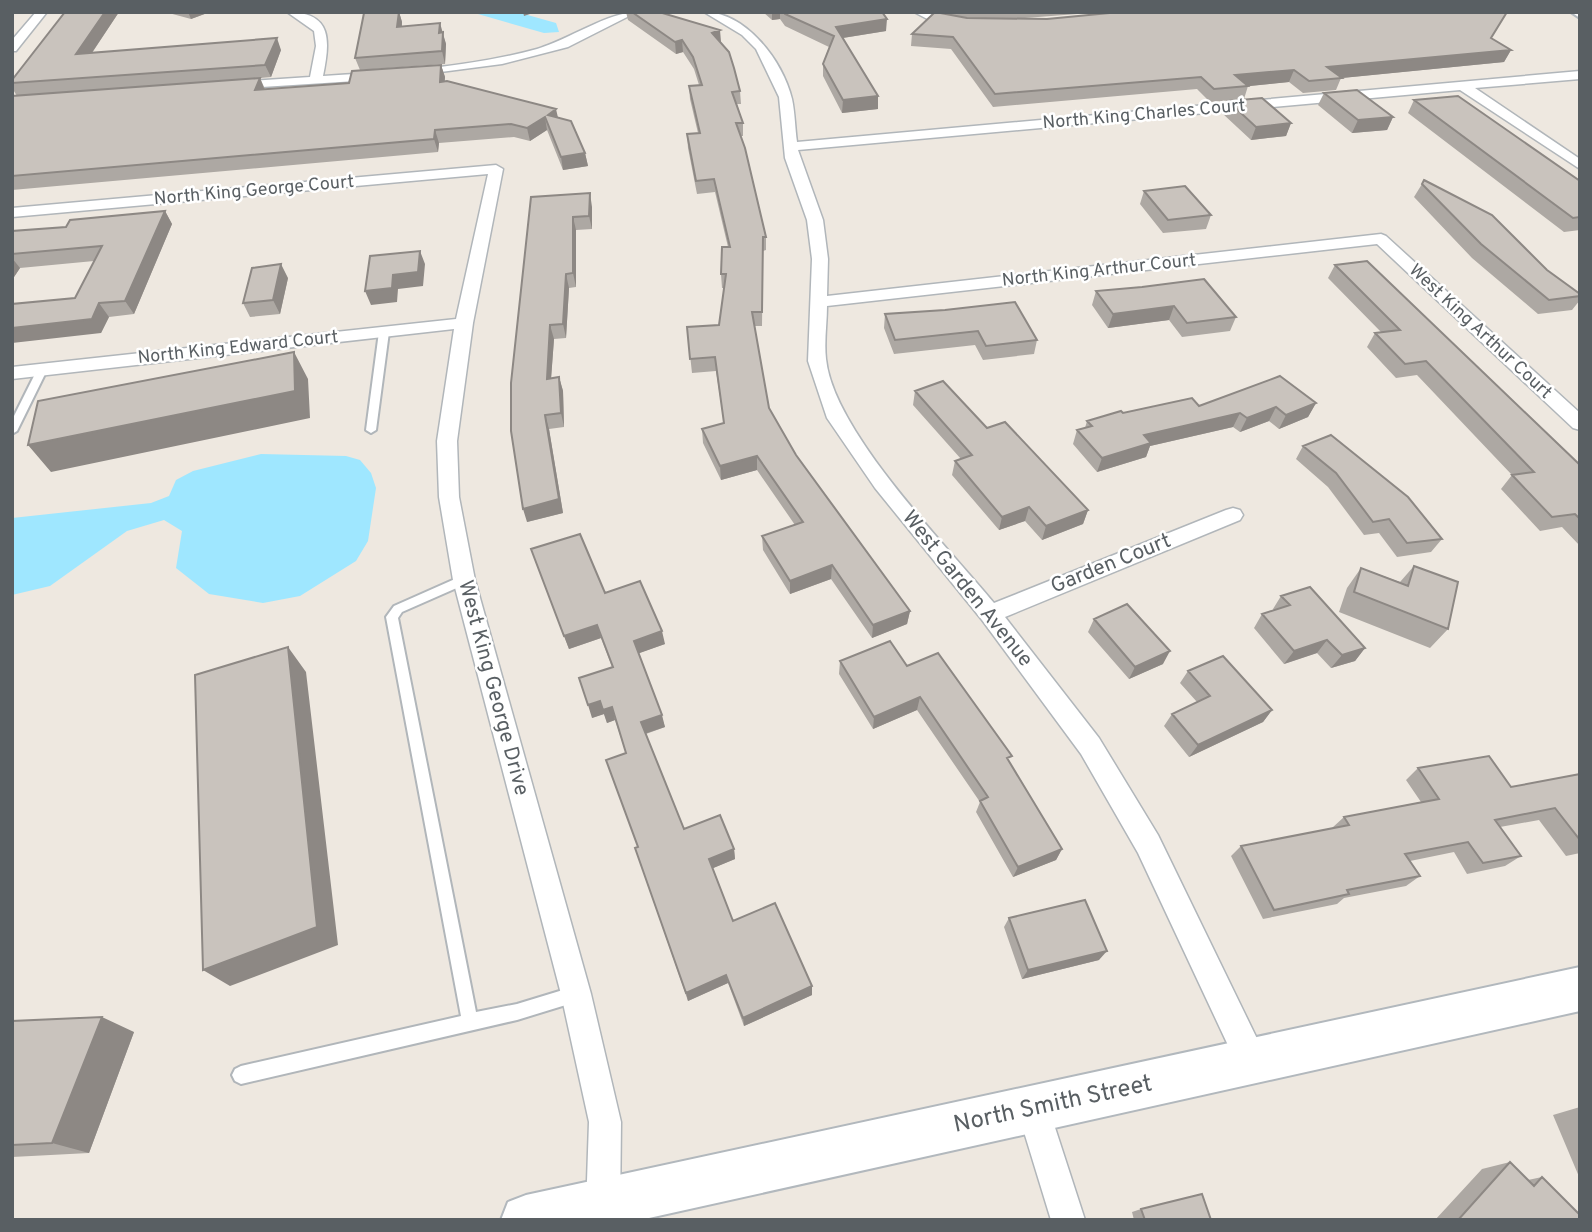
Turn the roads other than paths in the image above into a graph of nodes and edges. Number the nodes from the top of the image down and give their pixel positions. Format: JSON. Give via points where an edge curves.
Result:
{"nodes":[{"id":1,"x":42,"y":12,"type":"edge"},
{"id":2,"x":292,"y":12,"type":"edge"},
{"id":3,"x":632,"y":12,"type":"edge"},
{"id":4,"x":709,"y":12,"type":"edge"},
{"id":5,"x":919,"y":12,"type":"edge"},
{"id":6,"x":972,"y":27,"type":"edge"},
{"id":7,"x":12,"y":48,"type":"edge"},
{"id":8,"x":1580,"y":75,"type":"edge"},
{"id":9,"x":317,"y":79,"type":"junction"},
{"id":10,"x":220,"y":87,"type":"edge"},
{"id":11,"x":1464,"y":87,"type":"junction"},
{"id":12,"x":791,"y":147,"type":"junction"},
{"id":13,"x":1580,"y":165,"type":"edge"},
{"id":14,"x":496,"y":169,"type":"joint"},
{"id":15,"x":12,"y":213,"type":"edge"},
{"id":16,"x":1381,"y":239,"type":"joint"},
{"id":17,"x":818,"y":302,"type":"junction"},
{"id":18,"x":464,"y":323,"type":"junction"},
{"id":19,"x":384,"y":332,"type":"junction"},
{"id":20,"x":42,"y":370,"type":"junction"},
{"id":21,"x":12,"y":373,"type":"edge"},
{"id":22,"x":1580,"y":424,"type":"edge"},
{"id":23,"x":371,"y":430,"type":"dead end"},
{"id":24,"x":12,"y":431,"type":"edge"},
{"id":25,"x":1233,"y":514,"type":"dead end"},
{"id":26,"x":464,"y":580,"type":"junction"},
{"id":27,"x":990,"y":614,"type":"junction"},
{"id":28,"x":1580,"y":989,"type":"edge"},
{"id":29,"x":576,"y":994,"type":"junction"},
{"id":30,"x":470,"y":1022,"type":"junction"},
{"id":31,"x":1252,"y":1062,"type":"junction"},
{"id":32,"x":241,"y":1075,"type":"dead end"},
{"id":33,"x":1033,"y":1109,"type":"junction"},
{"id":34,"x":603,"y":1211,"type":"edge"},
{"id":35,"x":526,"y":1220,"type":"edge"},
{"id":36,"x":1068,"y":1220,"type":"edge"}],
"edges":[{"from":1,"to":7,"type":"street"},
{"from":2,"to":9,"type":"street","via":[[317,24],[324,38]]},
{"from":3,"to":9,"type":"street","via":[[593,32],[528,54],[450,70]]},
{"from":4,"to":12,"type":"street","name":"West Garden Avenue","via":[[753,39],[767,55],[787,108]]},
{"from":5,"to":6,"type":"street"},
{"from":8,"to":11,"type":"street","name":"North King Charles Court"},
{"from":9,"to":10,"type":"street"},
{"from":11,"to":12,"type":"street","name":"North King Charles Court"},
{"from":11,"to":13,"type":"street"},
{"from":12,"to":17,"type":"street","name":"West Garden Avenue","via":[[815,220],[820,260]]},
{"from":14,"to":15,"type":"street","name":"North King George Court"},
{"from":14,"to":18,"type":"street","name":"West King George Drive"},
{"from":16,"to":17,"type":"street","name":"North King Arthur Court"},
{"from":16,"to":22,"type":"street","name":"West King Arthur Court"},
{"from":17,"to":27,"type":"street","name":"West Garden Avenue","via":[[817,361],[836,418],[882,483]]},
{"from":18,"to":19,"type":"street","name":"North King Edward Court"},
{"from":18,"to":26,"type":"street","name":"West King George Drive","via":[[447,441],[452,528]]},
{"from":19,"to":20,"type":"street","name":"North King Edward Court"},
{"from":19,"to":23,"type":"lane"},
{"from":20,"to":21,"type":"street","name":"North King Edward Court"},
{"from":20,"to":24,"type":"lane"},
{"from":25,"to":27,"type":"street","name":"Garden Court"},
{"from":26,"to":29,"type":"street","name":"West King George Drive"},
{"from":26,"to":30,"type":"lane","via":[[398,609],[392,617]]},
{"from":27,"to":31,"type":"street","name":"West Garden Avenue","via":[[1090,746],[1148,844]]},
{"from":28,"to":31,"type":"street","name":"North Smith Street"},
{"from":29,"to":30,"type":"lane"},
{"from":29,"to":34,"type":"street","name":"West King George Drive","via":[[605,1122]]},
{"from":30,"to":32,"type":"lane"},
{"from":31,"to":33,"type":"street","name":"North Smith Street"},
{"from":33,"to":34,"type":"street","name":"North Smith Street"},
{"from":33,"to":36,"type":"street"},
{"from":34,"to":35,"type":"street","name":"North Smith Street"}]}
